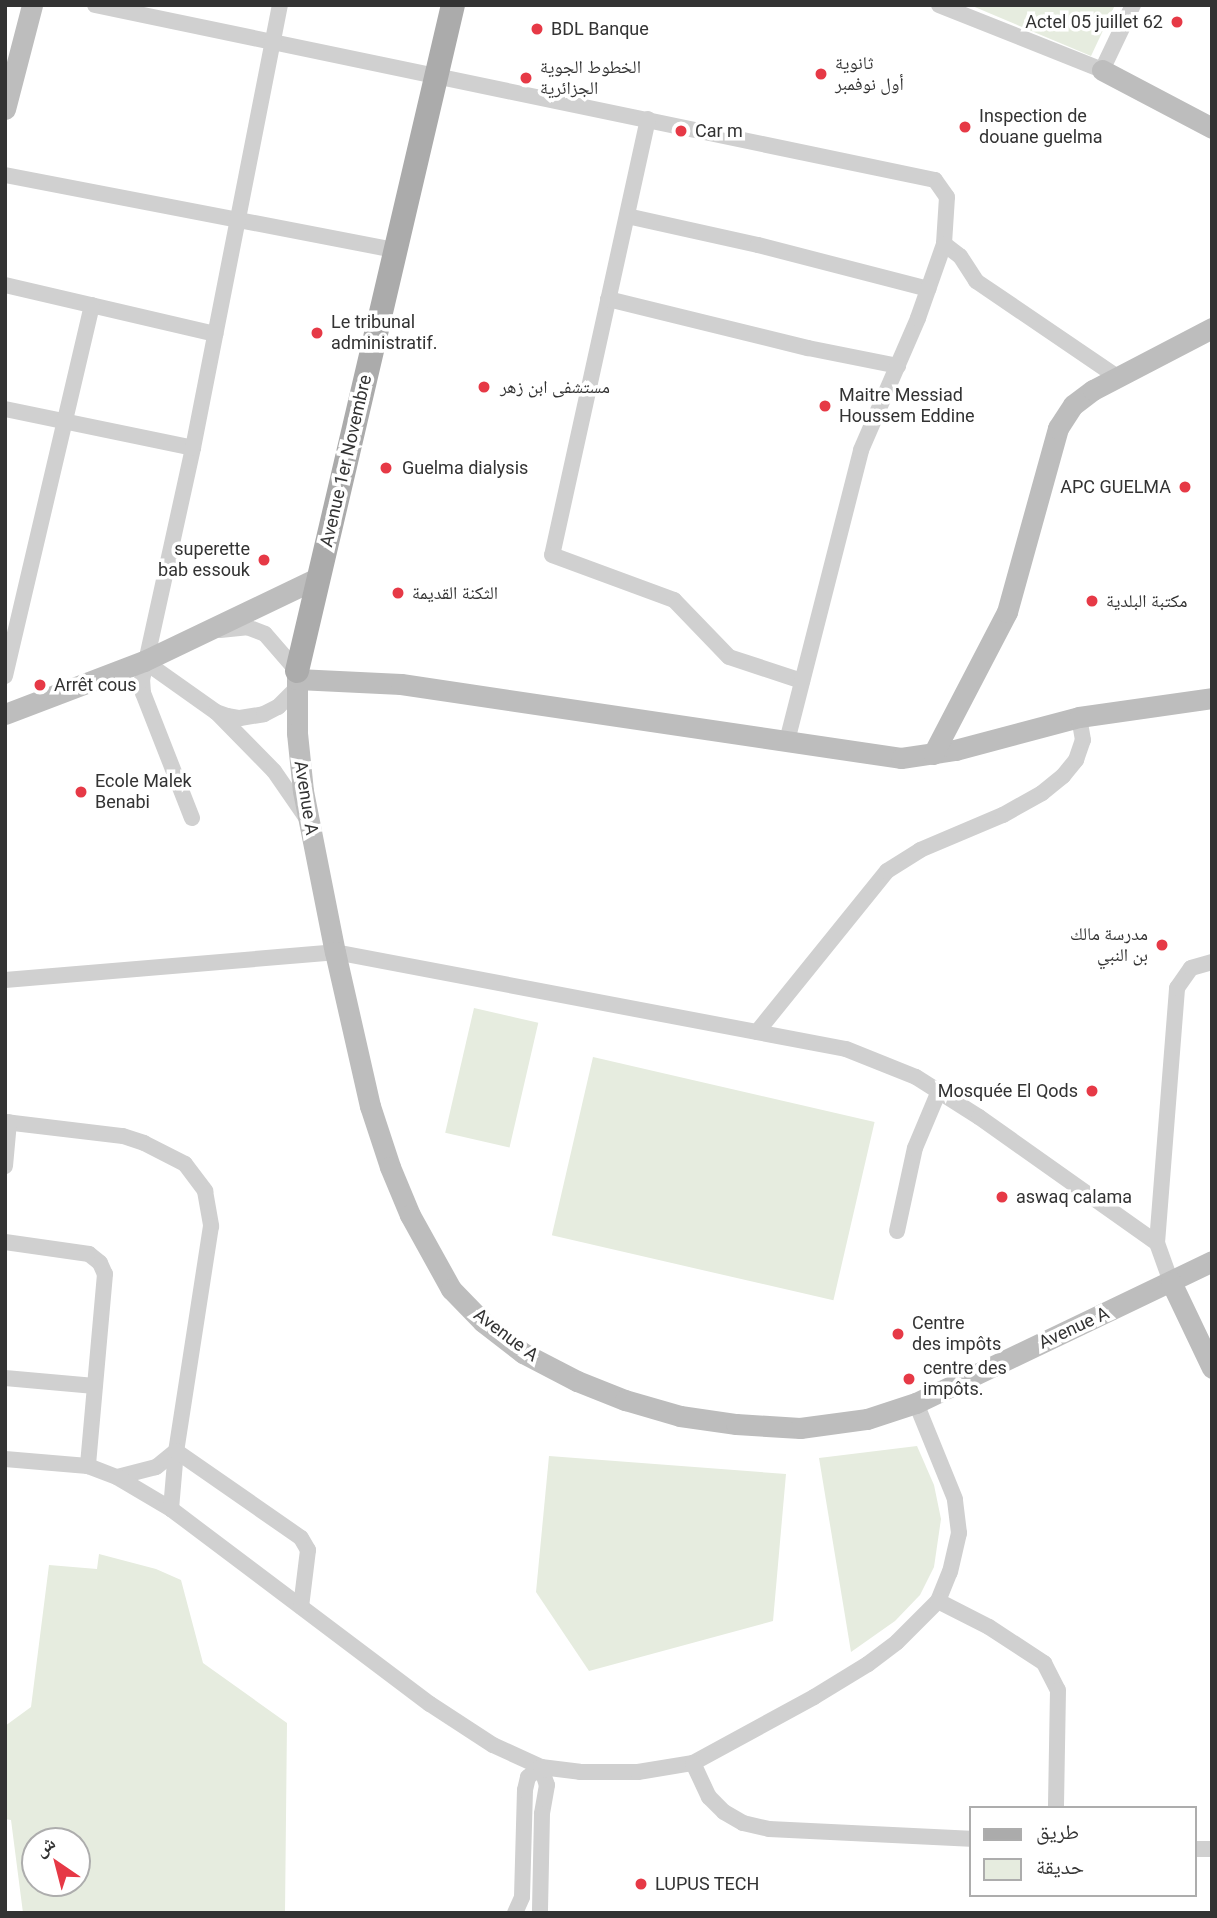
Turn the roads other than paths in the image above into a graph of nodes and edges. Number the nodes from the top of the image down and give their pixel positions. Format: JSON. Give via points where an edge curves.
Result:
{"nodes":[{"id":1,"x":32,"y":5,"type":"edge"},
{"id":2,"x":95,"y":5,"type":"edge"},
{"id":3,"x":280,"y":5,"type":"edge"},
{"id":4,"x":453,"y":5,"type":"edge"},
{"id":5,"x":939,"y":5,"type":"edge"},
{"id":6,"x":1133,"y":5,"type":"edge"},
{"id":7,"x":174,"y":13,"type":"edge"},
{"id":8,"x":273,"y":41,"type":"junction"},
{"id":9,"x":1102,"y":70,"type":"junction"},
{"id":10,"x":439,"y":75,"type":"junction"},
{"id":11,"x":5,"y":109,"type":"edge"},
{"id":12,"x":648,"y":119,"type":"junction"},
{"id":13,"x":1212,"y":128,"type":"edge"},
{"id":14,"x":5,"y":175,"type":"edge"},
{"id":15,"x":627,"y":216,"type":"junction"},
{"id":16,"x":236,"y":222,"type":"junction"},
{"id":17,"x":944,"y":244,"type":"junction"},
{"id":18,"x":395,"y":250,"type":"junction"},
{"id":19,"x":5,"y":285,"type":"edge"},
{"id":20,"x":928,"y":289,"type":"junction"},
{"id":21,"x":608,"y":299,"type":"junction"},
{"id":22,"x":92,"y":306,"type":"junction"},
{"id":23,"x":1212,"y":328,"type":"edge"},
{"id":24,"x":215,"y":334,"type":"junction"},
{"id":25,"x":898,"y":366,"type":"junction"},
{"id":26,"x":1117,"y":377,"type":"junction"},
{"id":27,"x":5,"y":409,"type":"edge"},
{"id":28,"x":66,"y":421,"type":"junction"},
{"id":29,"x":193,"y":448,"type":"junction"},
{"id":30,"x":319,"y":577,"type":"junction"},
{"id":31,"x":208,"y":633,"type":"junction"},
{"id":32,"x":144,"y":661,"type":"junction"},
{"id":33,"x":5,"y":676,"type":"edge"},
{"id":34,"x":297,"y":679,"type":"junction"},
{"id":35,"x":802,"y":681,"type":"junction"},
{"id":36,"x":1212,"y":698,"type":"edge"},
{"id":37,"x":216,"y":712,"type":"junction"},
{"id":38,"x":5,"y":715,"type":"edge"},
{"id":39,"x":1079,"y":717,"type":"junction"},
{"id":40,"x":787,"y":741,"type":"junction"},
{"id":41,"x":933,"y":754,"type":"junction"},
{"id":42,"x":191,"y":818,"type":"dead end"},
{"id":43,"x":310,"y":824,"type":"junction"},
{"id":44,"x":335,"y":952,"type":"junction"},
{"id":45,"x":1212,"y":962,"type":"edge"},
{"id":46,"x":5,"y":980,"type":"edge"},
{"id":47,"x":757,"y":1032,"type":"junction"},
{"id":48,"x":939,"y":1091,"type":"junction"},
{"id":49,"x":7,"y":1122,"type":"edge"},
{"id":50,"x":5,"y":1166,"type":"edge"},
{"id":51,"x":897,"y":1231,"type":"dead end"},
{"id":52,"x":5,"y":1242,"type":"edge"},
{"id":53,"x":1157,"y":1243,"type":"junction"},
{"id":54,"x":1212,"y":1261,"type":"edge"},
{"id":55,"x":1171,"y":1282,"type":"junction"},
{"id":56,"x":1212,"y":1368,"type":"edge"},
{"id":57,"x":5,"y":1378,"type":"edge"},
{"id":58,"x":96,"y":1386,"type":"junction"},
{"id":59,"x":916,"y":1404,"type":"junction"},
{"id":60,"x":176,"y":1451,"type":"junction"},
{"id":61,"x":5,"y":1459,"type":"edge"},
{"id":62,"x":88,"y":1466,"type":"junction"},
{"id":63,"x":117,"y":1477,"type":"junction"},
{"id":64,"x":172,"y":1509,"type":"junction"},
{"id":65,"x":938,"y":1601,"type":"junction"},
{"id":66,"x":301,"y":1607,"type":"junction"},
{"id":67,"x":493,"y":1745,"type":"junction"},
{"id":68,"x":693,"y":1763,"type":"junction"},
{"id":69,"x":541,"y":1767,"type":"junction"},
{"id":70,"x":580,"y":1773,"type":"junction"},
{"id":71,"x":525,"y":1790,"type":"junction"},
{"id":72,"x":546,"y":1794,"type":"junction"},
{"id":73,"x":1056,"y":1806,"type":"edge"},
{"id":74,"x":968,"y":1839,"type":"edge"},
{"id":75,"x":515,"y":1913,"type":"edge"},
{"id":76,"x":540,"y":1913,"type":"edge"}],
"edges":[{"from":1,"to":11,"type":"main road"},
{"from":2,"to":7,"type":"street"},
{"from":3,"to":8,"type":"street"},
{"from":4,"to":10,"type":"main road","name":"Avenue 1er Novembre"},
{"from":5,"to":9,"type":"street"},
{"from":6,"to":9,"type":"street"},
{"from":7,"to":8,"type":"street"},
{"from":8,"to":10,"type":"street"},
{"from":8,"to":16,"type":"street"},
{"from":9,"to":13,"type":"main road"},
{"from":10,"to":12,"type":"street"},
{"from":10,"to":18,"type":"main road","name":"Avenue 1er Novembre"},
{"from":12,"to":15,"type":"street"},
{"from":12,"to":17,"type":"street","via":[[935,180],[947,197]]},
{"from":14,"to":16,"type":"street"},
{"from":15,"to":20,"type":"street"},
{"from":15,"to":21,"type":"street"},
{"from":16,"to":18,"type":"street"},
{"from":16,"to":24,"type":"street"},
{"from":17,"to":20,"type":"street"},
{"from":17,"to":26,"type":"street","via":[[960,256],[976,281]]},
{"from":18,"to":30,"type":"main road","name":"Avenue 1er Novembre"},
{"from":19,"to":22,"type":"street"},
{"from":20,"to":25,"type":"street"},
{"from":21,"to":25,"type":"street"},
{"from":21,"to":35,"type":"street","via":[[552,555],[674,600],[729,657]]},
{"from":22,"to":24,"type":"street"},
{"from":22,"to":28,"type":"street"},
{"from":23,"to":26,"type":"main road"},
{"from":24,"to":29,"type":"street"},
{"from":25,"to":35,"type":"street","via":[[861,450]]},
{"from":26,"to":41,"type":"main road","via":[[1073,405],[1058,428],[1007,612]]},
{"from":27,"to":28,"type":"street"},
{"from":28,"to":29,"type":"street"},
{"from":28,"to":33,"type":"street"},
{"from":29,"to":32,"type":"street"},
{"from":30,"to":31,"type":"main road"},
{"from":30,"to":34,"type":"main road","name":"Avenue 1er Novembre"},
{"from":31,"to":32,"type":"main road"},
{"from":31,"to":34,"type":"street","via":[[247,627],[265,634]]},
{"from":32,"to":37,"type":"street"},
{"from":32,"to":38,"type":"main road"},
{"from":32,"to":42,"type":"street","via":[[143,693]]},
{"from":34,"to":37,"type":"street","via":[[278,707],[264,714],[240,718]]},
{"from":34,"to":40,"type":"main road","via":[[401,684]]},
{"from":34,"to":43,"type":"main road","name":"Avenue A","via":[[297,733]]},
{"from":35,"to":40,"type":"street"},
{"from":36,"to":39,"type":"main road"},
{"from":37,"to":43,"type":"street","via":[[274,771]]},
{"from":39,"to":41,"type":"main road"},
{"from":39,"to":47,"type":"street","via":[[1083,740],[1076,760],[1063,776],[1003,815],[920,849],[887,871]]},
{"from":40,"to":41,"type":"main road","via":[[901,758]]},
{"from":43,"to":44,"type":"main road","name":"Avenue A"},
{"from":44,"to":46,"type":"street"},
{"from":44,"to":47,"type":"street"},
{"from":44,"to":59,"type":"main road","name":"Avenue A","via":[[370,1106],[390,1167],[430,1255],[451,1289],[483,1322],[523,1353],[578,1381],[680,1416],[800,1428],[867,1419]]},
{"from":45,"to":53,"type":"street","via":[[1191,968],[1177,988]]},
{"from":47,"to":48,"type":"street","via":[[846,1049],[888,1063]]},
{"from":48,"to":51,"type":"street","via":[[915,1148]]},
{"from":48,"to":53,"type":"street"},
{"from":49,"to":50,"type":"street"},
{"from":49,"to":60,"type":"street","via":[[122,1136],[144,1143],[185,1164],[205,1191],[211,1226]]},
{"from":52,"to":58,"type":"street","via":[[75,1250],[100,1263],[105,1274]]},
{"from":53,"to":55,"type":"street"},
{"from":54,"to":55,"type":"main road","name":"Avenue A"},
{"from":55,"to":56,"type":"main road"},
{"from":55,"to":59,"type":"main road","name":"Avenue A"},
{"from":57,"to":58,"type":"street"},
{"from":58,"to":62,"type":"street"},
{"from":59,"to":65,"type":"street","via":[[955,1499],[959,1533]]},
{"from":60,"to":63,"type":"street","via":[[156,1467]]},
{"from":60,"to":64,"type":"street"},
{"from":60,"to":66,"type":"street","via":[[301,1538],[308,1550]]},
{"from":61,"to":62,"type":"street"},
{"from":62,"to":63,"type":"street"},
{"from":63,"to":64,"type":"street"},
{"from":64,"to":66,"type":"street"},
{"from":65,"to":68,"type":"street","via":[[868,1664]]},
{"from":65,"to":73,"type":"street","via":[[981,1622],[1044,1664],[1058,1690]]},
{"from":66,"to":67,"type":"street","via":[[452,1720]]},
{"from":67,"to":69,"type":"street"},
{"from":67,"to":71,"type":"street","via":[[518,1773]]},
{"from":68,"to":70,"type":"street","via":[[638,1773]]},
{"from":68,"to":74,"type":"street","via":[[709,1797],[743,1822],[769,1829]]},
{"from":69,"to":70,"type":"street"},
{"from":69,"to":71,"type":"street","via":[[528,1777]]},
{"from":69,"to":72,"type":"street","via":[[548,1785]]},
{"from":70,"to":72,"type":"street","via":[[563,1779]]},
{"from":71,"to":75,"type":"street","via":[[522,1897]]},
{"from":72,"to":76,"type":"street"}]}
